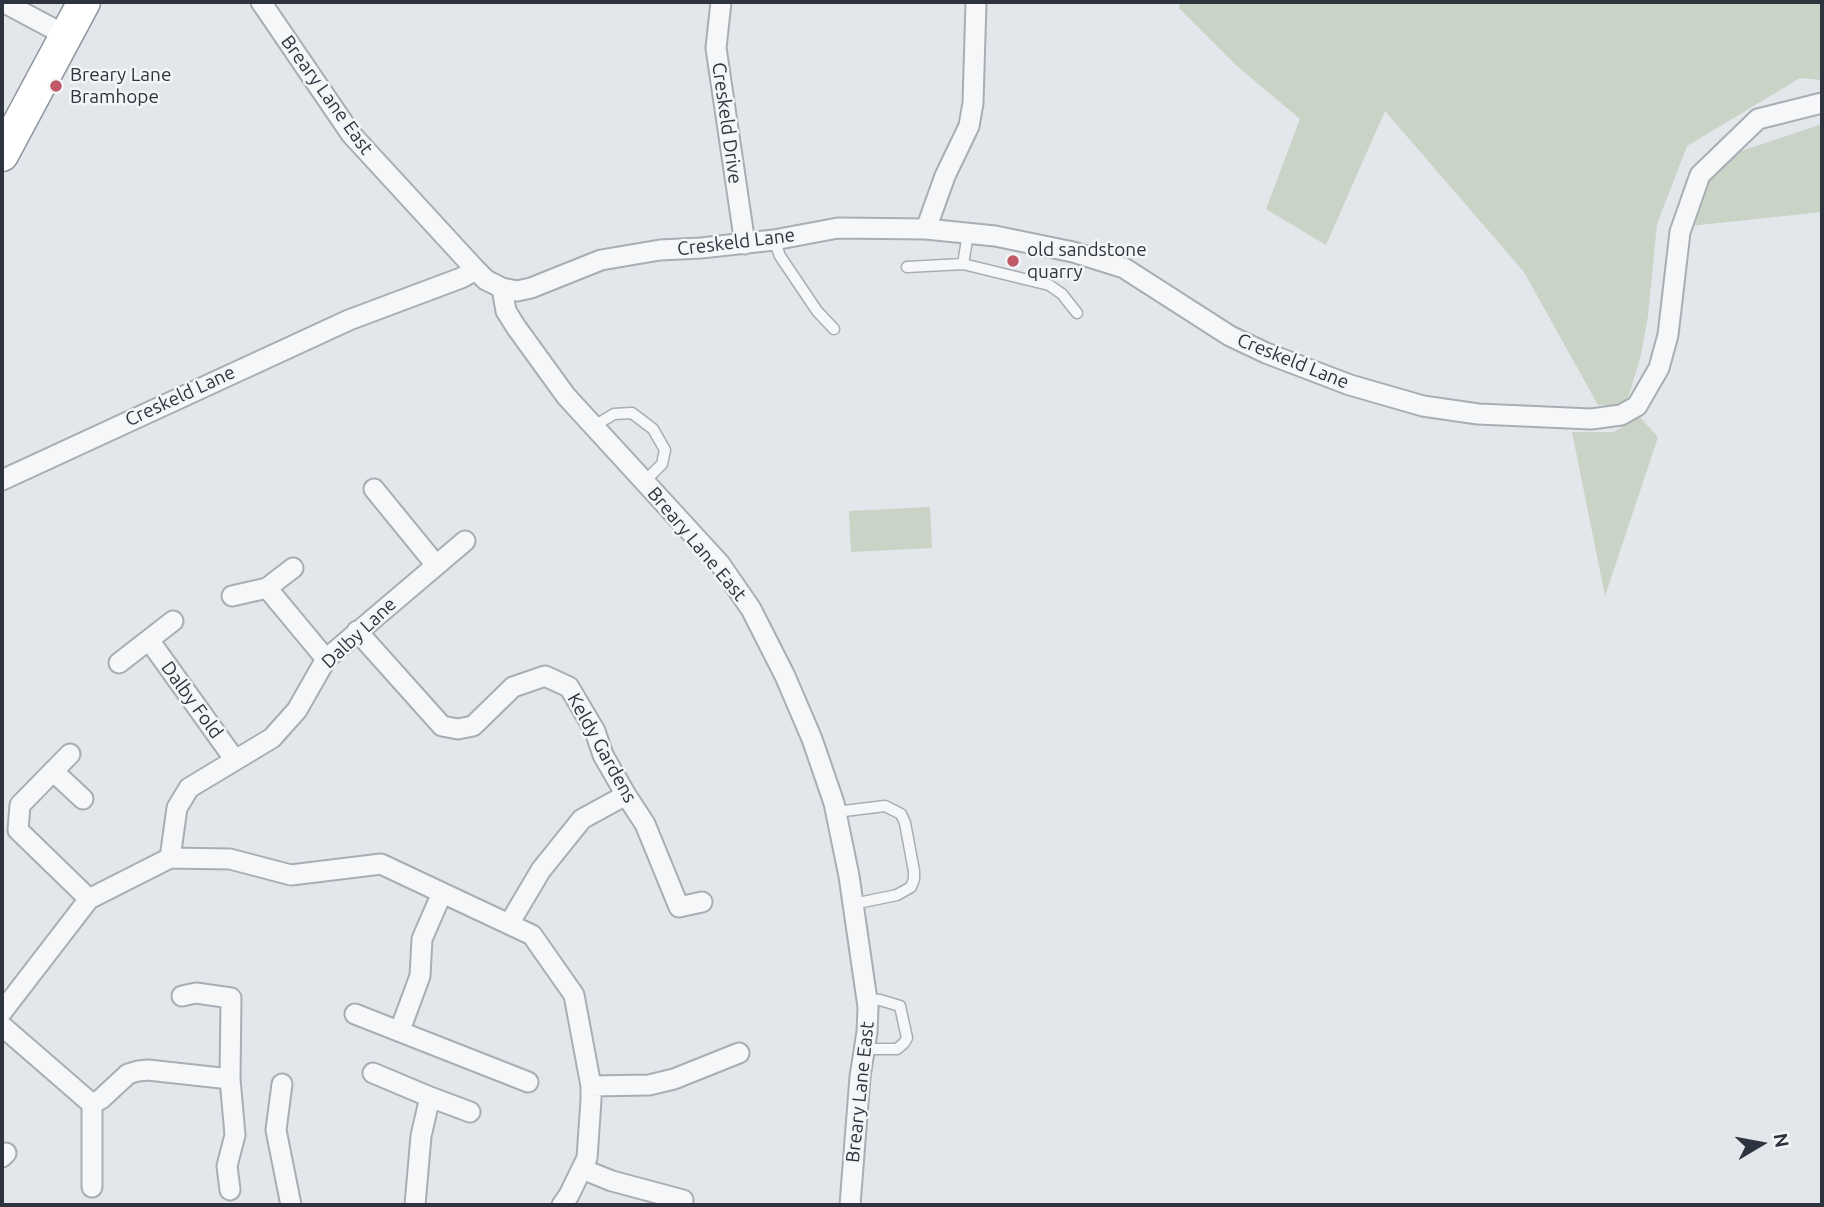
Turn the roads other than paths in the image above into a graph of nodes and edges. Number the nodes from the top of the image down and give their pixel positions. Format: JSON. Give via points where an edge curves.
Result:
{"nodes":[{"id":1,"x":3,"y":2,"type":"edge"},
{"id":2,"x":84,"y":2,"type":"edge"},
{"id":3,"x":721,"y":2,"type":"edge"},
{"id":4,"x":976,"y":2,"type":"edge"},
{"id":5,"x":266,"y":3,"type":"edge"},
{"id":6,"x":65,"y":35,"type":"junction"},
{"id":7,"x":1822,"y":103,"type":"edge"},
{"id":8,"x":2,"y":155,"type":"edge"},
{"id":9,"x":926,"y":229,"type":"junction"},
{"id":10,"x":968,"y":233,"type":"junction"},
{"id":11,"x":774,"y":240,"type":"junction"},
{"id":12,"x":745,"y":244,"type":"junction"},
{"id":13,"x":963,"y":264,"type":"junction"},
{"id":14,"x":907,"y":267,"type":"dead end"},
{"id":15,"x":476,"y":270,"type":"junction"},
{"id":16,"x":502,"y":288,"type":"junction"},
{"id":17,"x":1077,"y":313,"type":"dead end"},
{"id":18,"x":834,"y":329,"type":"dead end"},
{"id":19,"x":594,"y":426,"type":"junction"},
{"id":20,"x":2,"y":480,"type":"edge"},
{"id":21,"x":645,"y":481,"type":"junction"},
{"id":22,"x":374,"y":489,"type":"dead end"},
{"id":23,"x":465,"y":541,"type":"dead end"},
{"id":24,"x":436,"y":565,"type":"junction"},
{"id":25,"x":293,"y":568,"type":"dead end"},
{"id":26,"x":267,"y":588,"type":"junction"},
{"id":27,"x":232,"y":596,"type":"dead end"},
{"id":28,"x":173,"y":621,"type":"dead end"},
{"id":29,"x":357,"y":631,"type":"junction"},
{"id":30,"x":149,"y":640,"type":"junction"},
{"id":31,"x":326,"y":660,"type":"junction"},
{"id":32,"x":119,"y":663,"type":"dead end"},
{"id":33,"x":70,"y":754,"type":"dead end"},
{"id":34,"x":235,"y":760,"type":"junction"},
{"id":35,"x":53,"y":771,"type":"junction"},
{"id":36,"x":625,"y":795,"type":"junction"},
{"id":37,"x":83,"y":799,"type":"dead end"},
{"id":38,"x":836,"y":812,"type":"junction"},
{"id":39,"x":170,"y":859,"type":"junction"},
{"id":40,"x":442,"y":893,"type":"junction"},
{"id":41,"x":89,"y":899,"type":"junction"},
{"id":42,"x":702,"y":902,"type":"dead end"},
{"id":43,"x":853,"y":904,"type":"junction"},
{"id":44,"x":509,"y":924,"type":"junction"},
{"id":45,"x":181,"y":996,"type":"dead end"},
{"id":46,"x":867,"y":999,"type":"junction"},
{"id":47,"x":2,"y":1012,"type":"edge"},
{"id":48,"x":355,"y":1014,"type":"dead end"},
{"id":49,"x":2,"y":1026,"type":"edge"},
{"id":50,"x":400,"y":1030,"type":"junction"},
{"id":51,"x":864,"y":1049,"type":"junction"},
{"id":52,"x":739,"y":1053,"type":"dead end"},
{"id":53,"x":373,"y":1073,"type":"dead end"},
{"id":54,"x":230,"y":1079,"type":"junction"},
{"id":55,"x":528,"y":1083,"type":"dead end"},
{"id":56,"x":282,"y":1084,"type":"dead end"},
{"id":57,"x":591,"y":1086,"type":"junction"},
{"id":58,"x":430,"y":1097,"type":"junction"},
{"id":59,"x":92,"y":1104,"type":"junction"},
{"id":60,"x":470,"y":1112,"type":"dead end"},
{"id":61,"x":582,"y":1169,"type":"junction"},
{"id":62,"x":92,"y":1187,"type":"dead end"},
{"id":63,"x":230,"y":1190,"type":"dead end"},
{"id":64,"x":683,"y":1200,"type":"dead end"},
{"id":65,"x":291,"y":1205,"type":"edge"},
{"id":66,"x":415,"y":1205,"type":"edge"},
{"id":67,"x":562,"y":1205,"type":"edge"},
{"id":68,"x":850,"y":1205,"type":"edge"}],
"edges":[{"from":1,"to":6,"type":"street"},
{"from":2,"to":6,"type":"highway"},
{"from":3,"to":12,"type":"street","name":"Creskeld Drive","via":[[716,48]]},
{"from":4,"to":9,"type":"street","via":[[969,126]]},
{"from":5,"to":15,"type":"street","name":"Breary Lane East","via":[[351,134]]},
{"from":6,"to":8,"type":"highway"},
{"from":7,"to":10,"type":"street","name":"Creskeld Lane","via":[[1758,118],[1700,175],[1679,232],[1668,335],[1659,368],[1637,406],[1621,415],[1560,419],[1423,406],[1266,353],[1230,336],[1124,268],[1073,252]]},
{"from":9,"to":10,"type":"street","name":"Creskeld Lane"},
{"from":9,"to":11,"type":"street","name":"Creskeld Lane","via":[[838,228]]},
{"from":10,"to":13,"type":"lane"},
{"from":11,"to":12,"type":"street","name":"Creskeld Lane"},
{"from":11,"to":18,"type":"lane","via":[[817,311]]},
{"from":12,"to":16,"type":"street","name":"Creskeld Lane","via":[[601,260],[531,288]]},
{"from":13,"to":14,"type":"lane"},
{"from":13,"to":17,"type":"lane","via":[[1049,285]]},
{"from":15,"to":16,"type":"street","name":"Breary Lane East"},
{"from":15,"to":20,"type":"street","name":"Creskeld Lane","via":[[349,320]]},
{"from":16,"to":19,"type":"street","name":"Breary Lane East","via":[[506,311],[525,342]]},
{"from":19,"to":21,"type":"street","name":"Breary Lane East"},
{"from":19,"to":21,"type":"lane","via":[[614,414],[632,413],[653,429],[665,450],[662,464]]},
{"from":21,"to":38,"type":"street","name":"Breary Lane East","via":[[720,564],[751,609],[812,739]]},
{"from":22,"to":24,"type":"street"},
{"from":23,"to":24,"type":"street","name":"Dalby Lane"},
{"from":24,"to":29,"type":"street","name":"Dalby Lane"},
{"from":25,"to":26,"type":"street"},
{"from":26,"to":27,"type":"street"},
{"from":26,"to":31,"type":"street"},
{"from":28,"to":30,"type":"street","name":"Dalby Fold"},
{"from":29,"to":31,"type":"street","name":"Dalby Lane"},
{"from":29,"to":36,"type":"street","name":"Keldy Gardens","via":[[442,726],[473,726],[513,687],[545,676],[569,687]]},
{"from":30,"to":32,"type":"street","name":"Dalby Fold"},
{"from":30,"to":34,"type":"street","name":"Dalby Fold"},
{"from":31,"to":34,"type":"street","name":"Dalby Lane","via":[[297,710],[272,738]]},
{"from":33,"to":35,"type":"street"},
{"from":34,"to":39,"type":"street","name":"Dalby Lane","via":[[189,788],[177,808]]},
{"from":35,"to":37,"type":"street"},
{"from":35,"to":41,"type":"street","via":[[20,805],[18,830]]},
{"from":36,"to":42,"type":"street","name":"Keldy Gardens","via":[[645,824],[671,909]]},
{"from":36,"to":44,"type":"street","via":[[582,819],[541,870]]},
{"from":38,"to":43,"type":"street","name":"Breary Lane East"},
{"from":38,"to":43,"type":"lane","via":[[885,806],[901,814],[905,823],[915,879],[911,887],[897,895]]},
{"from":39,"to":40,"type":"street","via":[[230,859],[291,875],[381,864]]},
{"from":39,"to":41,"type":"street"},
{"from":40,"to":44,"type":"street"},
{"from":40,"to":50,"type":"street","via":[[422,939],[420,976]]},
{"from":41,"to":47,"type":"street"},
{"from":43,"to":46,"type":"street","name":"Breary Lane East"},
{"from":44,"to":57,"type":"street","via":[[532,934],[574,995]]},
{"from":45,"to":54,"type":"street","via":[[196,993],[231,998]]},
{"from":46,"to":51,"type":"street","name":"Breary Lane East"},
{"from":46,"to":51,"type":"lane","via":[[900,1006],[906,1038],[897,1049]]},
{"from":48,"to":50,"type":"street"},
{"from":49,"to":59,"type":"street"},
{"from":50,"to":55,"type":"street"},
{"from":51,"to":68,"type":"street","name":"Breary Lane East"},
{"from":52,"to":57,"type":"street","via":[[649,1085]]},
{"from":53,"to":58,"type":"street"},
{"from":54,"to":59,"type":"street","via":[[138,1071]]},
{"from":54,"to":63,"type":"street","via":[[236,1135],[227,1166]]},
{"from":56,"to":65,"type":"street","via":[[276,1130]]},
{"from":57,"to":61,"type":"street","via":[[587,1158]]},
{"from":58,"to":60,"type":"street"},
{"from":58,"to":66,"type":"street","via":[[421,1136]]},
{"from":59,"to":62,"type":"street"},
{"from":61,"to":64,"type":"street"},
{"from":61,"to":67,"type":"street"}]}
